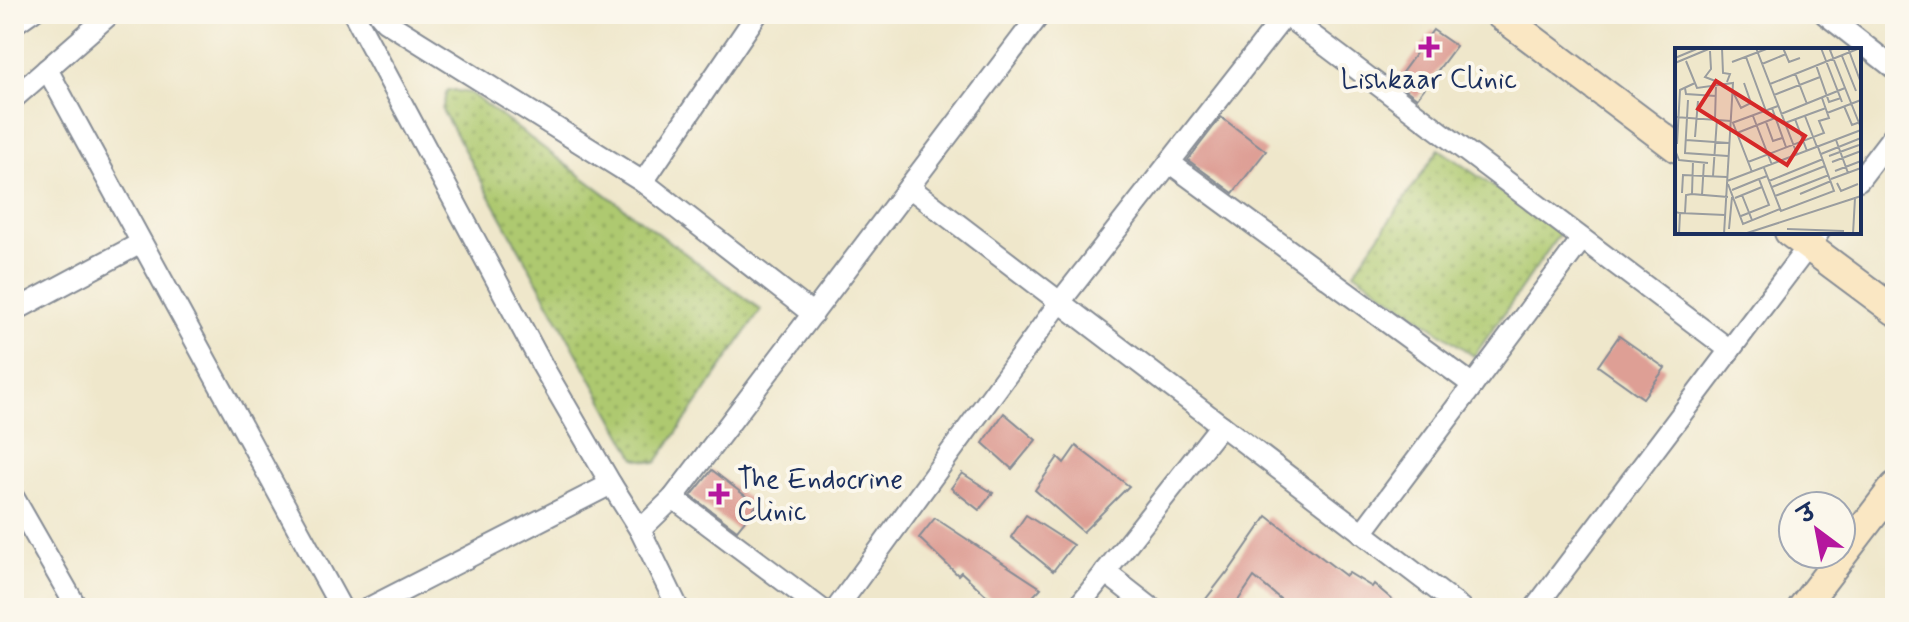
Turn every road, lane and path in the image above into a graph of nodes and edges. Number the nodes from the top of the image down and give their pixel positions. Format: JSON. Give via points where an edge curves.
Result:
{"nodes":[{"id":1,"x":37,"y":14,"type":"edge"},
{"id":2,"x":110,"y":14,"type":"edge"},
{"id":3,"x":354,"y":14,"type":"edge"},
{"id":4,"x":379,"y":14,"type":"edge"},
{"id":5,"x":757,"y":14,"type":"edge"},
{"id":6,"x":1040,"y":14,"type":"edge"},
{"id":7,"x":1284,"y":14,"type":"edge"},
{"id":8,"x":1499,"y":14,"type":"edge"},
{"id":9,"x":1825,"y":14,"type":"edge"},
{"id":10,"x":14,"y":30,"type":"edge"},
{"id":11,"x":47,"y":69,"type":"junction"},
{"id":12,"x":1895,"y":69,"type":"edge"},
{"id":13,"x":14,"y":98,"type":"edge"},
{"id":14,"x":1895,"y":133,"type":"edge"},
{"id":15,"x":1675,"y":146,"type":"edge"},
{"id":16,"x":1170,"y":163,"type":"junction"},
{"id":17,"x":1861,"y":177,"type":"edge"},
{"id":18,"x":643,"y":182,"type":"junction"},
{"id":19,"x":909,"y":187,"type":"junction"},
{"id":20,"x":1806,"y":237,"type":"edge"},
{"id":21,"x":1582,"y":239,"type":"junction"},
{"id":22,"x":141,"y":243,"type":"junction"},
{"id":23,"x":1060,"y":302,"type":"junction"},
{"id":24,"x":14,"y":311,"type":"edge"},
{"id":25,"x":1895,"y":311,"type":"edge"},
{"id":26,"x":813,"y":314,"type":"junction"},
{"id":27,"x":1730,"y":350,"type":"junction"},
{"id":28,"x":1473,"y":385,"type":"junction"},
{"id":29,"x":1221,"y":425,"type":"junction"},
{"id":30,"x":611,"y":484,"type":"junction"},
{"id":31,"x":1895,"y":486,"type":"edge"},
{"id":32,"x":14,"y":498,"type":"edge"},
{"id":33,"x":673,"y":498,"type":"junction"},
{"id":34,"x":640,"y":530,"type":"junction"},
{"id":35,"x":1362,"y":533,"type":"junction"},
{"id":36,"x":1105,"y":572,"type":"junction"},
{"id":37,"x":1813,"y":604,"type":"edge"},
{"id":38,"x":378,"y":606,"type":"edge"},
{"id":39,"x":77,"y":608,"type":"edge"},
{"id":40,"x":341,"y":608,"type":"edge"},
{"id":41,"x":678,"y":608,"type":"edge"},
{"id":42,"x":820,"y":608,"type":"edge"},
{"id":43,"x":837,"y":608,"type":"edge"},
{"id":44,"x":1077,"y":608,"type":"edge"},
{"id":45,"x":1151,"y":608,"type":"edge"},
{"id":46,"x":1461,"y":608,"type":"edge"},
{"id":47,"x":1535,"y":608,"type":"edge"}],
"edges":[{"from":1,"to":10,"type":"lane"},
{"from":2,"to":11,"type":"street"},
{"from":3,"to":30,"type":"street"},
{"from":4,"to":18,"type":"street"},
{"from":5,"to":18,"type":"street"},
{"from":6,"to":19,"type":"street"},
{"from":7,"to":16,"type":"street"},
{"from":7,"to":21,"type":"street"},
{"from":8,"to":15,"type":"street"},
{"from":9,"to":12,"type":"street"},
{"from":11,"to":13,"type":"street"},
{"from":11,"to":22,"type":"street"},
{"from":14,"to":17,"type":"street"},
{"from":16,"to":23,"type":"street"},
{"from":16,"to":28,"type":"street"},
{"from":18,"to":26,"type":"street"},
{"from":19,"to":23,"type":"street"},
{"from":19,"to":26,"type":"street"},
{"from":20,"to":25,"type":"street"},
{"from":20,"to":27,"type":"street"},
{"from":21,"to":27,"type":"street"},
{"from":21,"to":28,"type":"street"},
{"from":22,"to":24,"type":"street"},
{"from":22,"to":40,"type":"street"},
{"from":23,"to":29,"type":"street"},
{"from":23,"to":43,"type":"street"},
{"from":26,"to":33,"type":"street"},
{"from":27,"to":47,"type":"street"},
{"from":28,"to":35,"type":"street"},
{"from":29,"to":35,"type":"street"},
{"from":29,"to":36,"type":"street"},
{"from":30,"to":34,"type":"street"},
{"from":30,"to":38,"type":"street"},
{"from":31,"to":37,"type":"street"},
{"from":32,"to":39,"type":"street"},
{"from":33,"to":34,"type":"street"},
{"from":33,"to":42,"type":"street"},
{"from":34,"to":41,"type":"street"},
{"from":35,"to":46,"type":"street"},
{"from":36,"to":44,"type":"street"},
{"from":36,"to":45,"type":"street"}]}
